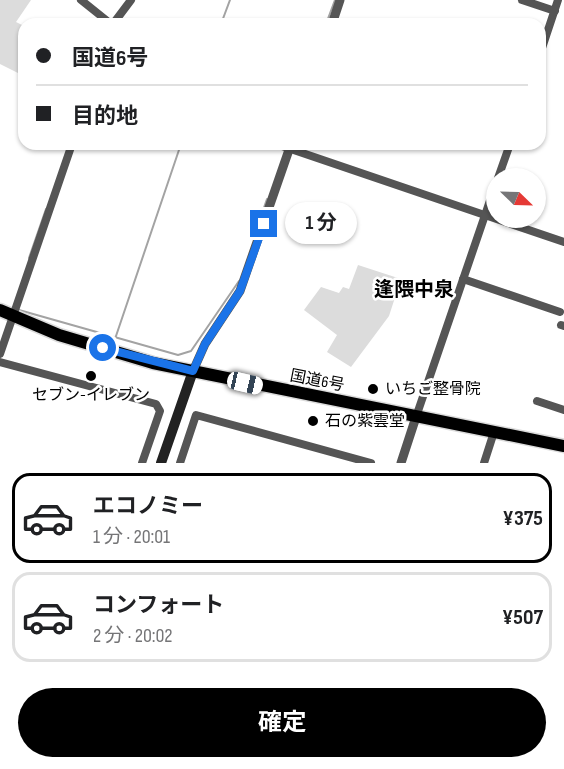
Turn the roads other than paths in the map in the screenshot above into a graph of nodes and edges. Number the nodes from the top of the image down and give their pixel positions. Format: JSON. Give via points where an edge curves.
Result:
{"nodes":[{"id":1,"x":81,"y":0,"type":"edge"},
{"id":2,"x":131,"y":0,"type":"edge"},
{"id":3,"x":340,"y":0,"type":"edge"},
{"id":4,"x":522,"y":0,"type":"edge"},
{"id":5,"x":558,"y":0,"type":"edge"},
{"id":6,"x":555,"y":11,"type":"junction"},
{"id":7,"x":104,"y":18,"type":"edge"},
{"id":8,"x":117,"y":18,"type":"edge"},
{"id":9,"x":334,"y":18,"type":"edge"},
{"id":10,"x":546,"y":37,"type":"edge"},
{"id":11,"x":70,"y":150,"type":"edge"},
{"id":12,"x":289,"y":150,"type":"edge"},
{"id":13,"x":301,"y":150,"type":"edge"},
{"id":14,"x":508,"y":150,"type":"edge"},
{"id":15,"x":502,"y":168,"type":"edge"},
{"id":16,"x":486,"y":213,"type":"edge"},
{"id":17,"x":485,"y":216,"type":"junction"},
{"id":18,"x":564,"y":242,"type":"edge"},
{"id":19,"x":463,"y":279,"type":"junction"},
{"id":20,"x":0,"y":310,"type":"edge"},
{"id":21,"x":560,"y":312,"type":"dead end"},
{"id":22,"x":13,"y":316,"type":"junction"},
{"id":23,"x":0,"y":354,"type":"edge"},
{"id":24,"x":0,"y":362,"type":"edge"},
{"id":25,"x":193,"y":371,"type":"junction"},
{"id":26,"x":537,"y":401,"type":"dead end"},
{"id":27,"x":564,"y":410,"type":"edge"},
{"id":28,"x":416,"y":417,"type":"junction"},
{"id":29,"x":494,"y":432,"type":"junction"},
{"id":30,"x":564,"y":446,"type":"edge"},
{"id":31,"x":142,"y":463,"type":"edge"},
{"id":32,"x":161,"y":463,"type":"edge"},
{"id":33,"x":180,"y":463,"type":"edge"},
{"id":34,"x":371,"y":463,"type":"edge"},
{"id":35,"x":401,"y":463,"type":"edge"},
{"id":36,"x":484,"y":463,"type":"edge"}],
"edges":[{"from":1,"to":7,"type":"street"},
{"from":2,"to":8,"type":"street"},
{"from":3,"to":9,"type":"street"},
{"from":4,"to":6,"type":"street"},
{"from":5,"to":6,"type":"street"},
{"from":6,"to":10,"type":"street"},
{"from":11,"to":22,"type":"street"},
{"from":12,"to":25,"type":"street","via":[[240,291],[205,344]]},
{"from":13,"to":17,"type":"street"},
{"from":14,"to":15,"type":"street"},
{"from":16,"to":17,"type":"street"},
{"from":17,"to":18,"type":"street"},
{"from":17,"to":19,"type":"street"},
{"from":19,"to":21,"type":"street"},
{"from":19,"to":28,"type":"street"},
{"from":20,"to":22,"type":"highway","name":"国道6号"},
{"from":22,"to":23,"type":"street"},
{"from":22,"to":25,"type":"highway","name":"国道6号","via":[[103,348]]},
{"from":24,"to":31,"type":"street","via":[[156,404],[160,411]]},
{"from":25,"to":28,"type":"highway","name":"国道6号"},
{"from":25,"to":32,"type":"main road"},
{"from":26,"to":27,"type":"street"},
{"from":28,"to":29,"type":"highway","name":"国道6号"},
{"from":28,"to":35,"type":"street"},
{"from":29,"to":30,"type":"highway","name":"国道6号"},
{"from":29,"to":36,"type":"street"},
{"from":33,"to":34,"type":"street","via":[[196,415]]}]}
